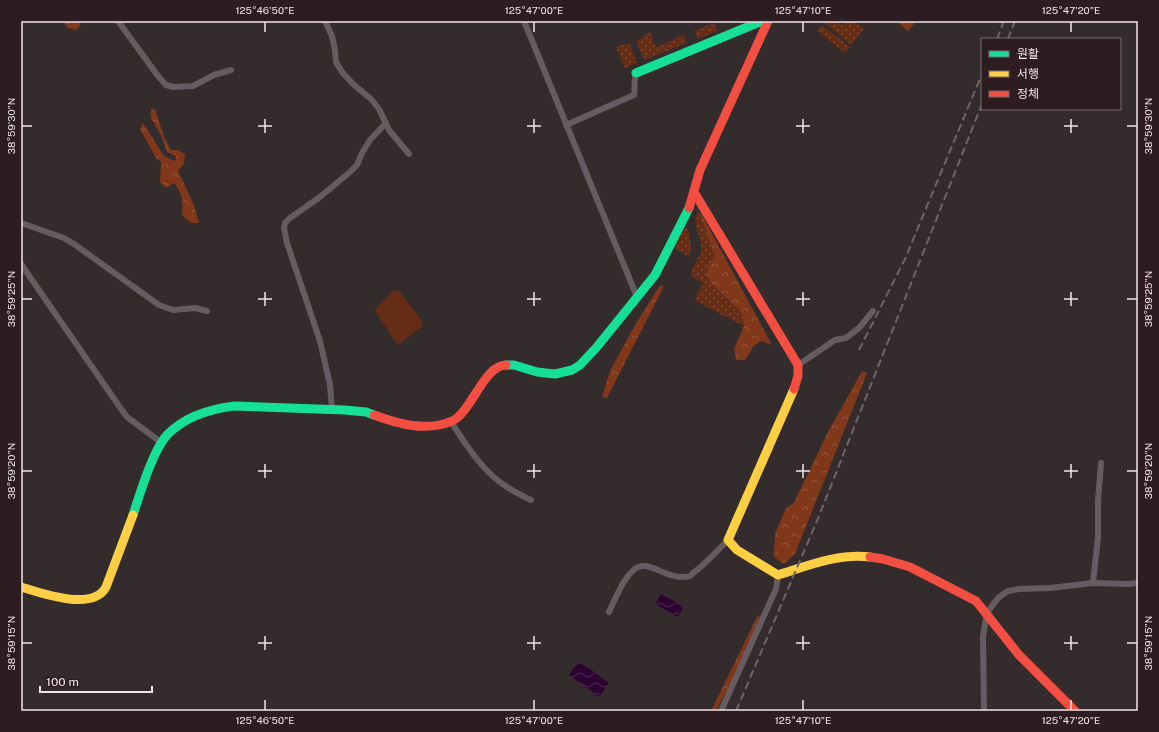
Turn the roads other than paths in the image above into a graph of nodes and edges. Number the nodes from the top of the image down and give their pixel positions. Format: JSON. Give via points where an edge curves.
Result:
{"nodes":[{"id":1,"x":118,"y":21,"type":"edge"},
{"id":2,"x":325,"y":21,"type":"edge"},
{"id":3,"x":524,"y":21,"type":"edge"},
{"id":4,"x":762,"y":21,"type":"edge"},
{"id":5,"x":768,"y":21,"type":"edge"},
{"id":6,"x":231,"y":70,"type":"dead end"},
{"id":7,"x":636,"y":73,"type":"joint"},
{"id":8,"x":386,"y":123,"type":"junction"},
{"id":9,"x":566,"y":125,"type":"junction"},
{"id":10,"x":409,"y":154,"type":"dead end"},
{"id":11,"x":694,"y":192,"type":"junction"},
{"id":12,"x":21,"y":223,"type":"edge"},
{"id":13,"x":21,"y":264,"type":"edge"},
{"id":14,"x":637,"y":297,"type":"junction"},
{"id":15,"x":207,"y":311,"type":"dead end"},
{"id":16,"x":873,"y":311,"type":"dead end"},
{"id":17,"x":798,"y":365,"type":"junction"},
{"id":18,"x":332,"y":409,"type":"junction"},
{"id":19,"x":451,"y":422,"type":"junction"},
{"id":20,"x":162,"y":443,"type":"junction"},
{"id":21,"x":1101,"y":463,"type":"dead end"},
{"id":22,"x":531,"y":500,"type":"dead end"},
{"id":23,"x":728,"y":540,"type":"junction"},
{"id":24,"x":778,"y":575,"type":"junction"},
{"id":25,"x":1093,"y":583,"type":"junction"},
{"id":26,"x":1138,"y":583,"type":"edge"},
{"id":27,"x":21,"y":586,"type":"edge"},
{"id":28,"x":609,"y":612,"type":"dead end"},
{"id":29,"x":987,"y":613,"type":"junction"},
{"id":30,"x":984,"y":709,"type":"dead end"},
{"id":31,"x":721,"y":711,"type":"edge"},
{"id":32,"x":1075,"y":711,"type":"edge"}],
"edges":[{"from":1,"to":6,"type":"street","via":[[166,85],[193,86]]},
{"from":2,"to":8,"type":"street","via":[[332,36],[336,62],[352,84],[372,100]]},
{"from":3,"to":9,"type":"street"},
{"from":4,"to":7,"type":"street"},
{"from":5,"to":11,"type":"street","via":[[700,170]]},
{"from":7,"to":9,"type":"street","via":[[634,95]]},
{"from":8,"to":10,"type":"street"},
{"from":8,"to":18,"type":"street","via":[[370,140],[357,165],[320,197],[290,218],[284,228],[320,341],[330,385]]},
{"from":9,"to":14,"type":"street"},
{"from":11,"to":14,"type":"street","via":[[688,211],[655,275]]},
{"from":11,"to":17,"type":"street"},
{"from":12,"to":15,"type":"street","via":[[64,238],[159,305],[173,310],[195,308]]},
{"from":13,"to":20,"type":"street","via":[[127,417]]},
{"from":14,"to":19,"type":"street","via":[[580,365],[555,374],[514,365],[502,365],[492,371],[460,415]]},
{"from":16,"to":17,"type":"street","via":[[859,328],[846,338],[835,340]]},
{"from":17,"to":23,"type":"street","via":[[795,388]]},
{"from":18,"to":19,"type":"street","via":[[366,412],[405,425],[435,426]]},
{"from":18,"to":20,"type":"street","via":[[234,406],[216,408],[180,424]]},
{"from":19,"to":22,"type":"street","via":[[474,456],[490,473],[506,486]]},
{"from":20,"to":27,"type":"street","via":[[106,586],[100,595],[92,599],[78,599],[44,594]]},
{"from":21,"to":25,"type":"street"},
{"from":23,"to":24,"type":"street","via":[[737,550]]},
{"from":23,"to":28,"type":"street","via":[[690,576],[678,577],[650,567],[637,567],[620,589]]},
{"from":24,"to":29,"type":"street","via":[[818,562],[841,558],[861,556],[883,559],[910,567],[976,601]]},
{"from":24,"to":31,"type":"street","via":[[776,589]]},
{"from":25,"to":26,"type":"street"},
{"from":25,"to":29,"type":"street","via":[[1018,589],[998,598]]},
{"from":29,"to":30,"type":"street","via":[[983,636]]},
{"from":29,"to":32,"type":"street","via":[[1019,655]]}]}
